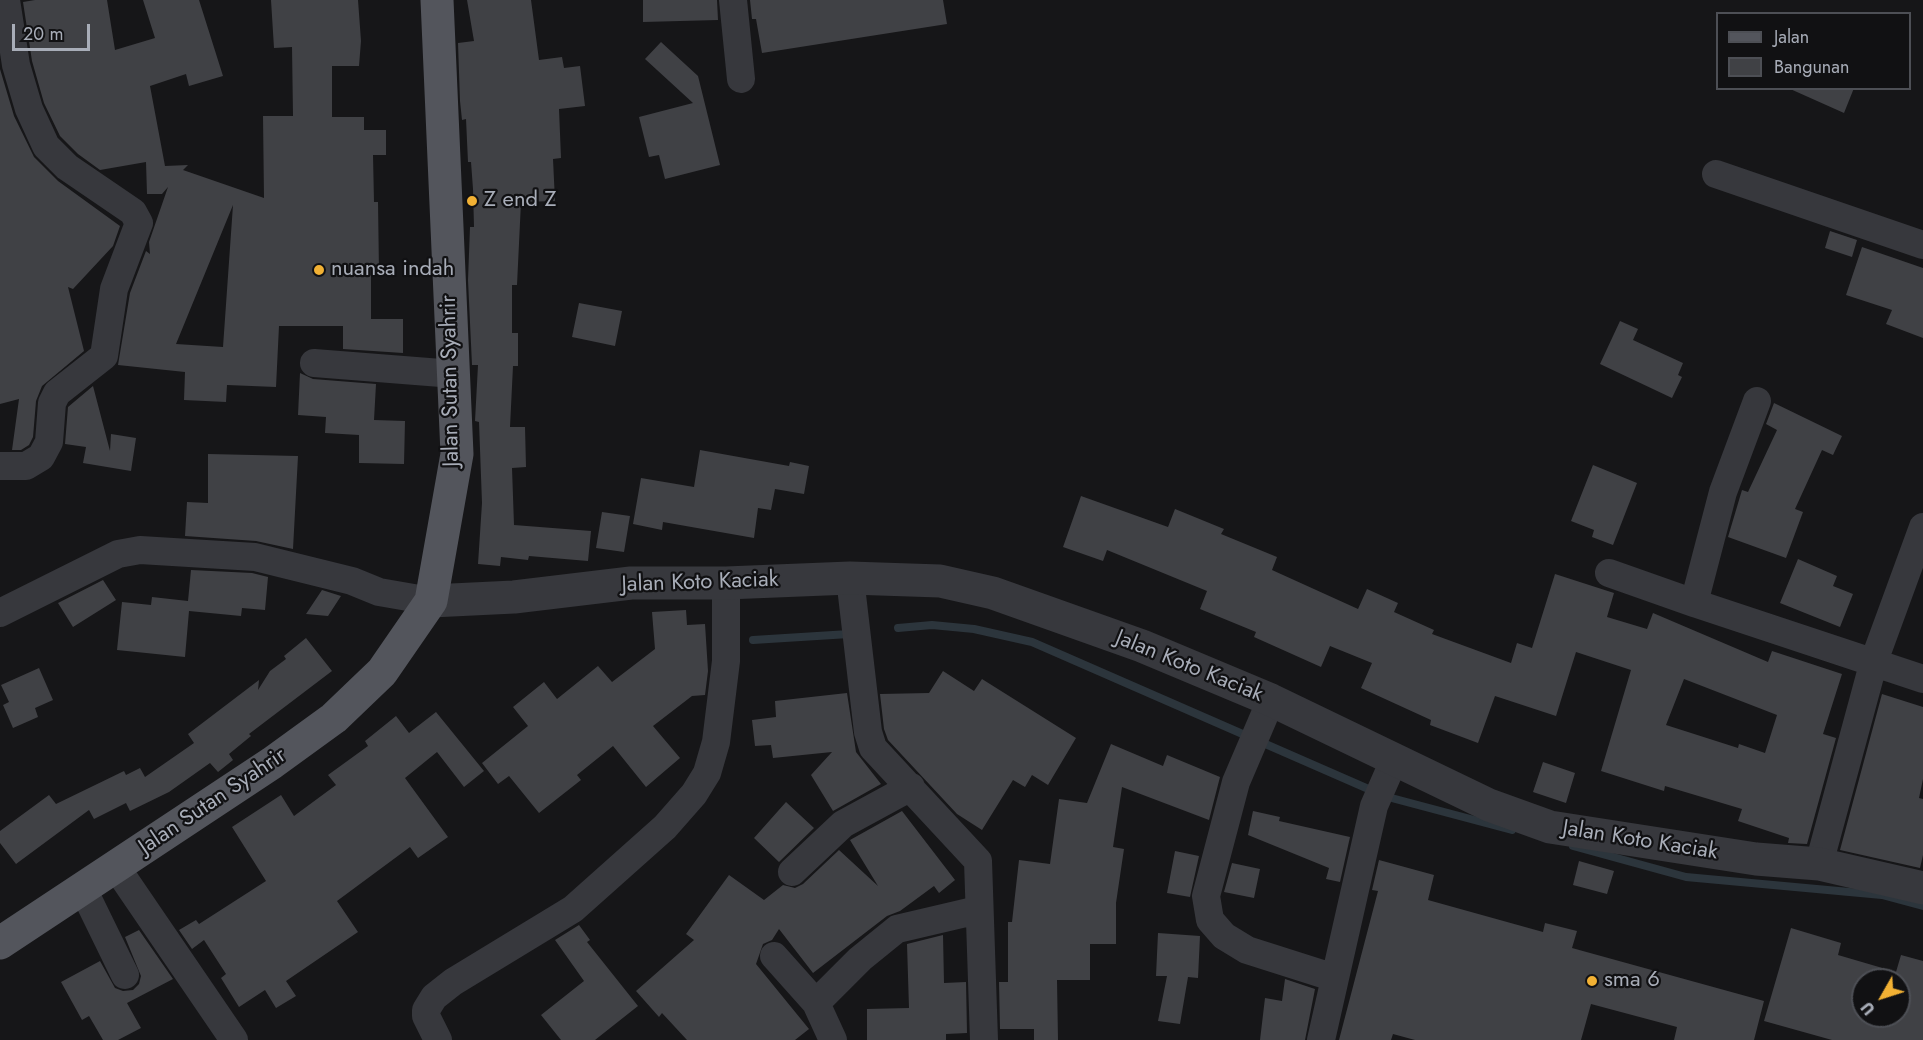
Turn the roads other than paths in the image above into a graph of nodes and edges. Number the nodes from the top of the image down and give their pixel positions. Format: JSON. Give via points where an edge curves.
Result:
{"nodes":[{"id":1,"x":6,"y":0,"type":"edge"},
{"id":2,"x":436,"y":0,"type":"edge"},
{"id":3,"x":733,"y":0,"type":"edge"},
{"id":4,"x":741,"y":79,"type":"dead end"},
{"id":5,"x":1716,"y":174,"type":"dead end"},
{"id":6,"x":1923,"y":245,"type":"edge"},
{"id":7,"x":314,"y":363,"type":"dead end"},
{"id":8,"x":454,"y":374,"type":"junction"},
{"id":9,"x":1757,"y":401,"type":"dead end"},
{"id":10,"x":0,"y":466,"type":"edge"},
{"id":11,"x":1923,"y":527,"type":"edge"},
{"id":12,"x":1609,"y":573,"type":"dead end"},
{"id":13,"x":726,"y":583,"type":"junction"},
{"id":14,"x":851,"y":586,"type":"junction"},
{"id":15,"x":431,"y":601,"type":"junction"},
{"id":16,"x":1694,"y":603,"type":"junction"},
{"id":17,"x":0,"y":613,"type":"edge"},
{"id":18,"x":1874,"y":661,"type":"junction"},
{"id":19,"x":1923,"y":679,"type":"edge"},
{"id":20,"x":1268,"y":706,"type":"junction"},
{"id":21,"x":1384,"y":782,"type":"junction"},
{"id":22,"x":911,"y":787,"type":"junction"},
{"id":23,"x":1819,"y":864,"type":"junction"},
{"id":24,"x":116,"y":867,"type":"junction"},
{"id":25,"x":792,"y":872,"type":"dead end"},
{"id":26,"x":83,"y":888,"type":"junction"},
{"id":27,"x":1923,"y":888,"type":"edge"},
{"id":28,"x":978,"y":910,"type":"junction"},
{"id":29,"x":0,"y":943,"type":"edge"},
{"id":30,"x":774,"y":956,"type":"dead end"},
{"id":31,"x":126,"y":975,"type":"dead end"},
{"id":32,"x":1335,"y":978,"type":"junction"},
{"id":33,"x":816,"y":1004,"type":"junction"},
{"id":34,"x":234,"y":1040,"type":"edge"},
{"id":35,"x":438,"y":1040,"type":"edge"},
{"id":36,"x":833,"y":1040,"type":"edge"},
{"id":37,"x":984,"y":1040,"type":"edge"},
{"id":38,"x":1321,"y":1040,"type":"edge"}],
"edges":[{"from":1,"to":10,"type":"street","via":[[15,65],[46,146],[67,167],[133,212],[139,224],[114,289],[104,356],[57,393],[52,403],[49,442],[41,457],[26,466]]},
{"from":2,"to":8,"type":"main road","name":"Jalan Sutan Syahrir"},
{"from":3,"to":4,"type":"street"},
{"from":5,"to":6,"type":"street"},
{"from":7,"to":8,"type":"street"},
{"from":8,"to":15,"type":"main road","name":"Jalan Sutan Syahrir","via":[[457,454]]},
{"from":9,"to":16,"type":"street","via":[[1724,492]]},
{"from":11,"to":18,"type":"street"},
{"from":12,"to":16,"type":"street"},
{"from":13,"to":14,"type":"street","name":"Jalan Koto Kaciak"},
{"from":13,"to":15,"type":"street","name":"Jalan Koto Kaciak","via":[[631,583],[514,597]]},
{"from":13,"to":35,"type":"street","via":[[726,661],[716,742],[707,772],[694,794],[665,826],[573,909],[453,982],[434,998],[426,1016]]},
{"from":14,"to":20,"type":"street","name":"Jalan Koto Kaciak","via":[[940,581],[993,593],[1142,646]]},
{"from":14,"to":22,"type":"street","via":[[868,732],[873,748]]},
{"from":15,"to":17,"type":"street","via":[[379,592],[352,581],[255,557],[140,550],[118,554]]},
{"from":15,"to":24,"type":"main road","name":"Jalan Sutan Syahrir","via":[[382,672],[334,718]]},
{"from":16,"to":18,"type":"street"},
{"from":18,"to":19,"type":"street"},
{"from":18,"to":23,"type":"street"},
{"from":20,"to":21,"type":"street","name":"Jalan Koto Kaciak"},
{"from":20,"to":32,"type":"street","via":[[1236,782],[1206,896],[1210,920],[1224,936],[1247,950]]},
{"from":21,"to":23,"type":"street","name":"Jalan Koto Kaciak","via":[[1489,805],[1550,827],[1756,859]]},
{"from":21,"to":32,"type":"street"},
{"from":22,"to":25,"type":"street","via":[[843,824]]},
{"from":22,"to":28,"type":"street","via":[[978,861]]},
{"from":23,"to":27,"type":"street","name":"Jalan Koto Kaciak"},
{"from":24,"to":26,"type":"main road","name":"Jalan Sutan Syahrir"},
{"from":24,"to":34,"type":"street"},
{"from":26,"to":29,"type":"main road","name":"Jalan Sutan Syahrir"},
{"from":26,"to":31,"type":"street"},
{"from":28,"to":33,"type":"street","via":[[897,929]]},
{"from":28,"to":37,"type":"street"},
{"from":30,"to":33,"type":"street"},
{"from":32,"to":38,"type":"street"},
{"from":33,"to":36,"type":"street"}]}
